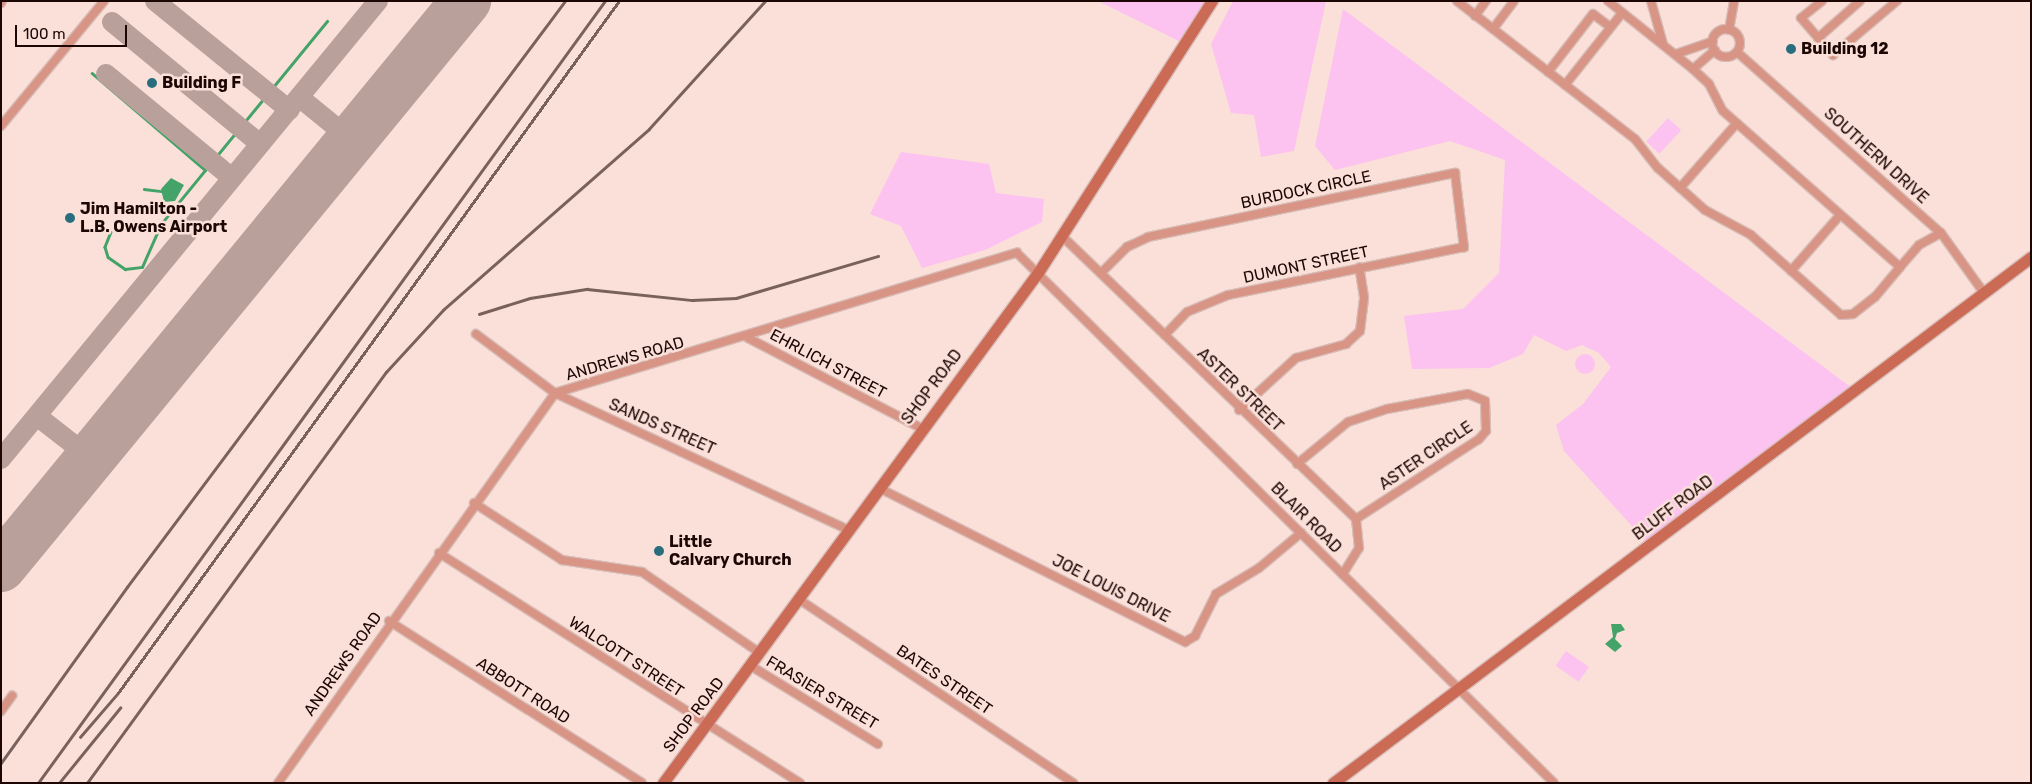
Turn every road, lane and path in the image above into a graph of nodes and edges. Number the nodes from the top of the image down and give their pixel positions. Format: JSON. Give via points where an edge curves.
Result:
{"nodes":[{"id":1,"x":104,"y":1,"type":"edge"},
{"id":2,"x":1212,"y":1,"type":"edge"},
{"id":3,"x":1457,"y":1,"type":"edge"},
{"id":4,"x":1486,"y":1,"type":"edge"},
{"id":5,"x":1514,"y":1,"type":"edge"},
{"id":6,"x":1608,"y":1,"type":"edge"},
{"id":7,"x":1651,"y":1,"type":"edge"},
{"id":8,"x":1734,"y":1,"type":"edge"},
{"id":9,"x":1822,"y":1,"type":"edge"},
{"id":10,"x":1860,"y":1,"type":"edge"},
{"id":11,"x":1897,"y":1,"type":"edge"},
{"id":12,"x":1622,"y":12,"type":"junction"},
{"id":13,"x":1475,"y":16,"type":"junction"},
{"id":14,"x":1610,"y":27,"type":"junction"},
{"id":15,"x":1493,"y":29,"type":"junction"},
{"id":16,"x":1729,"y":30,"type":"junction"},
{"id":17,"x":1818,"y":38,"type":"junction"},
{"id":18,"x":1713,"y":41,"type":"junction"},
{"id":19,"x":1663,"y":44,"type":"junction"},
{"id":20,"x":1715,"y":50,"type":"junction"},
{"id":21,"x":1737,"y":52,"type":"junction"},
{"id":22,"x":1676,"y":54,"type":"junction"},
{"id":23,"x":1692,"y":69,"type":"junction"},
{"id":24,"x":1548,"y":72,"type":"junction"},
{"id":25,"x":1565,"y":85,"type":"junction"},
{"id":26,"x":1737,"y":123,"type":"junction"},
{"id":27,"x":1,"y":126,"type":"edge"},
{"id":28,"x":1680,"y":188,"type":"junction"},
{"id":29,"x":1840,"y":215,"type":"junction"},
{"id":30,"x":1941,"y":233,"type":"junction"},
{"id":31,"x":1063,"y":237,"type":"junction"},
{"id":32,"x":1464,"y":247,"type":"joint"},
{"id":33,"x":2031,"y":257,"type":"edge"},
{"id":34,"x":1359,"y":267,"type":"junction"},
{"id":35,"x":1900,"y":268,"type":"junction"},
{"id":36,"x":1039,"y":271,"type":"junction"},
{"id":37,"x":1791,"y":271,"type":"junction"},
{"id":38,"x":1102,"y":273,"type":"junction"},
{"id":39,"x":1984,"y":293,"type":"junction"},
{"id":40,"x":476,"y":334,"type":"dead end"},
{"id":41,"x":1165,"y":335,"type":"junction"},
{"id":42,"x":748,"y":338,"type":"junction"},
{"id":43,"x":555,"y":393,"type":"junction"},
{"id":44,"x":1239,"y":410,"type":"junction"},
{"id":45,"x":921,"y":428,"type":"junction"},
{"id":46,"x":1297,"y":464,"type":"junction"},
{"id":47,"x":879,"y":488,"type":"junction"},
{"id":48,"x":474,"y":503,"type":"junction"},
{"id":49,"x":1356,"y":519,"type":"junction"},
{"id":50,"x":847,"y":529,"type":"junction"},
{"id":51,"x":1301,"y":533,"type":"junction"},
{"id":52,"x":439,"y":553,"type":"junction"},
{"id":53,"x":1343,"y":574,"type":"junction"},
{"id":54,"x":800,"y":600,"type":"junction"},
{"id":55,"x":389,"y":622,"type":"junction"},
{"id":56,"x":760,"y":653,"type":"junction"},
{"id":57,"x":751,"y":666,"type":"junction"},
{"id":58,"x":1460,"y":689,"type":"junction"},
{"id":59,"x":12,"y":696,"type":"dead end"},
{"id":60,"x":1,"y":711,"type":"edge"},
{"id":61,"x":707,"y":725,"type":"junction"},
{"id":62,"x":878,"y":744,"type":"dead end"},
{"id":63,"x":278,"y":783,"type":"edge"},
{"id":64,"x":642,"y":783,"type":"edge"},
{"id":65,"x":663,"y":783,"type":"edge"},
{"id":66,"x":800,"y":783,"type":"edge"},
{"id":67,"x":1073,"y":783,"type":"edge"},
{"id":68,"x":1333,"y":783,"type":"edge"},
{"id":69,"x":1554,"y":783,"type":"edge"}],
"edges":[{"from":1,"to":27,"type":"street"},
{"from":2,"to":31,"type":"street","name":"SHOP ROAD"},
{"from":3,"to":13,"type":"street"},
{"from":4,"to":13,"type":"street"},
{"from":5,"to":15,"type":"street"},
{"from":6,"to":12,"type":"street"},
{"from":7,"to":19,"type":"street"},
{"from":8,"to":16,"type":"street"},
{"from":9,"to":17,"type":"street","via":[[1801,18]]},
{"from":10,"to":17,"type":"street"},
{"from":11,"to":17,"type":"street","via":[[1833,55]]},
{"from":12,"to":14,"type":"street"},
{"from":12,"to":19,"type":"street"},
{"from":13,"to":15,"type":"street"},
{"from":14,"to":24,"type":"street","via":[[1593,14]]},
{"from":14,"to":25,"type":"street"},
{"from":15,"to":24,"type":"street"},
{"from":16,"to":18,"type":"street","via":[[1717,33]]},
{"from":16,"to":21,"type":"street","via":[[1739,39]]},
{"from":18,"to":20,"type":"street"},
{"from":18,"to":22,"type":"street"},
{"from":19,"to":22,"type":"street"},
{"from":20,"to":21,"type":"street","via":[[1725,57]]},
{"from":20,"to":23,"type":"street"},
{"from":21,"to":30,"type":"street","name":"SOUTHERN DRIVE"},
{"from":22,"to":23,"type":"street"},
{"from":23,"to":26,"type":"street"},
{"from":24,"to":25,"type":"street"},
{"from":25,"to":28,"type":"street","via":[[1635,139]]},
{"from":26,"to":28,"type":"street"},
{"from":26,"to":29,"type":"street"},
{"from":28,"to":37,"type":"street","via":[[1705,210],[1751,235]]},
{"from":29,"to":35,"type":"street"},
{"from":29,"to":37,"type":"street"},
{"from":30,"to":35,"type":"street","via":[[1919,245]]},
{"from":30,"to":39,"type":"street","name":"SOUTHERN DRIVE"},
{"from":31,"to":36,"type":"street","name":"SHOP ROAD"},
{"from":31,"to":38,"type":"street","name":"ASTER STREET"},
{"from":32,"to":34,"type":"street","name":"DUMONT STREET"},
{"from":32,"to":38,"type":"street","name":"BURDOCK CIRCLE","via":[[1455,173],[1148,237],[1127,247]]},
{"from":33,"to":39,"type":"street","name":"BLUFF ROAD"},
{"from":34,"to":41,"type":"street","name":"DUMONT STREET","via":[[1202,303],[1187,312]]},
{"from":34,"to":44,"type":"street","via":[[1364,297],[1360,331],[1346,344],[1296,358]]},
{"from":35,"to":37,"type":"street","via":[[1876,297],[1853,314],[1842,315]]},
{"from":36,"to":42,"type":"street","name":"ANDREWS ROAD","via":[[1017,253]]},
{"from":36,"to":45,"type":"street","name":"SHOP ROAD"},
{"from":36,"to":51,"type":"street","name":"BLAIR ROAD"},
{"from":38,"to":41,"type":"street","name":"ASTER STREET"},
{"from":39,"to":58,"type":"street","name":"BLUFF ROAD"},
{"from":40,"to":43,"type":"street","name":"SANDS STREET"},
{"from":41,"to":44,"type":"street","name":"ASTER STREET"},
{"from":42,"to":43,"type":"street","name":"ANDREWS ROAD"},
{"from":42,"to":45,"type":"street","name":"EHRLICH STREET"},
{"from":43,"to":48,"type":"street","name":"ANDREWS ROAD"},
{"from":43,"to":50,"type":"street","name":"SANDS STREET"},
{"from":44,"to":46,"type":"street","name":"ASTER STREET"},
{"from":45,"to":47,"type":"street","name":"SHOP ROAD"},
{"from":46,"to":49,"type":"street","name":"ASTER STREET"},
{"from":46,"to":49,"type":"street","name":"ASTER CIRCLE","via":[[1328,434],[1379,412],[1468,394],[1485,401],[1486,431],[1479,439]]},
{"from":47,"to":50,"type":"street","name":"SHOP ROAD"},
{"from":47,"to":51,"type":"street","name":"JOE LOUIS DRIVE","via":[[1185,642],[1195,636],[1216,594],[1259,568]]},
{"from":48,"to":52,"type":"street","name":"ANDREWS ROAD"},
{"from":48,"to":56,"type":"street","via":[[562,560],[642,572]]},
{"from":49,"to":53,"type":"street","via":[[1359,548]]},
{"from":50,"to":54,"type":"street","name":"SHOP ROAD"},
{"from":51,"to":53,"type":"street","name":"BLAIR ROAD"},
{"from":52,"to":55,"type":"street","name":"ANDREWS ROAD"},
{"from":52,"to":61,"type":"street","name":"WALCOTT STREET"},
{"from":53,"to":58,"type":"street","name":"BLAIR ROAD"},
{"from":54,"to":56,"type":"street","name":"SHOP ROAD"},
{"from":54,"to":67,"type":"street","name":"BATES STREET"},
{"from":55,"to":63,"type":"street","name":"ANDREWS ROAD"},
{"from":55,"to":64,"type":"street","name":"ABBOTT ROAD"},
{"from":56,"to":57,"type":"street","name":"SHOP ROAD"},
{"from":57,"to":61,"type":"street","name":"SHOP ROAD"},
{"from":57,"to":62,"type":"street","name":"FRASIER STREET"},
{"from":58,"to":68,"type":"street","name":"BLUFF ROAD"},
{"from":58,"to":69,"type":"street","name":"BLAIR ROAD"},
{"from":59,"to":60,"type":"street"},
{"from":61,"to":65,"type":"street","name":"SHOP ROAD"},
{"from":61,"to":66,"type":"street","name":"WALCOTT STREET"}]}
